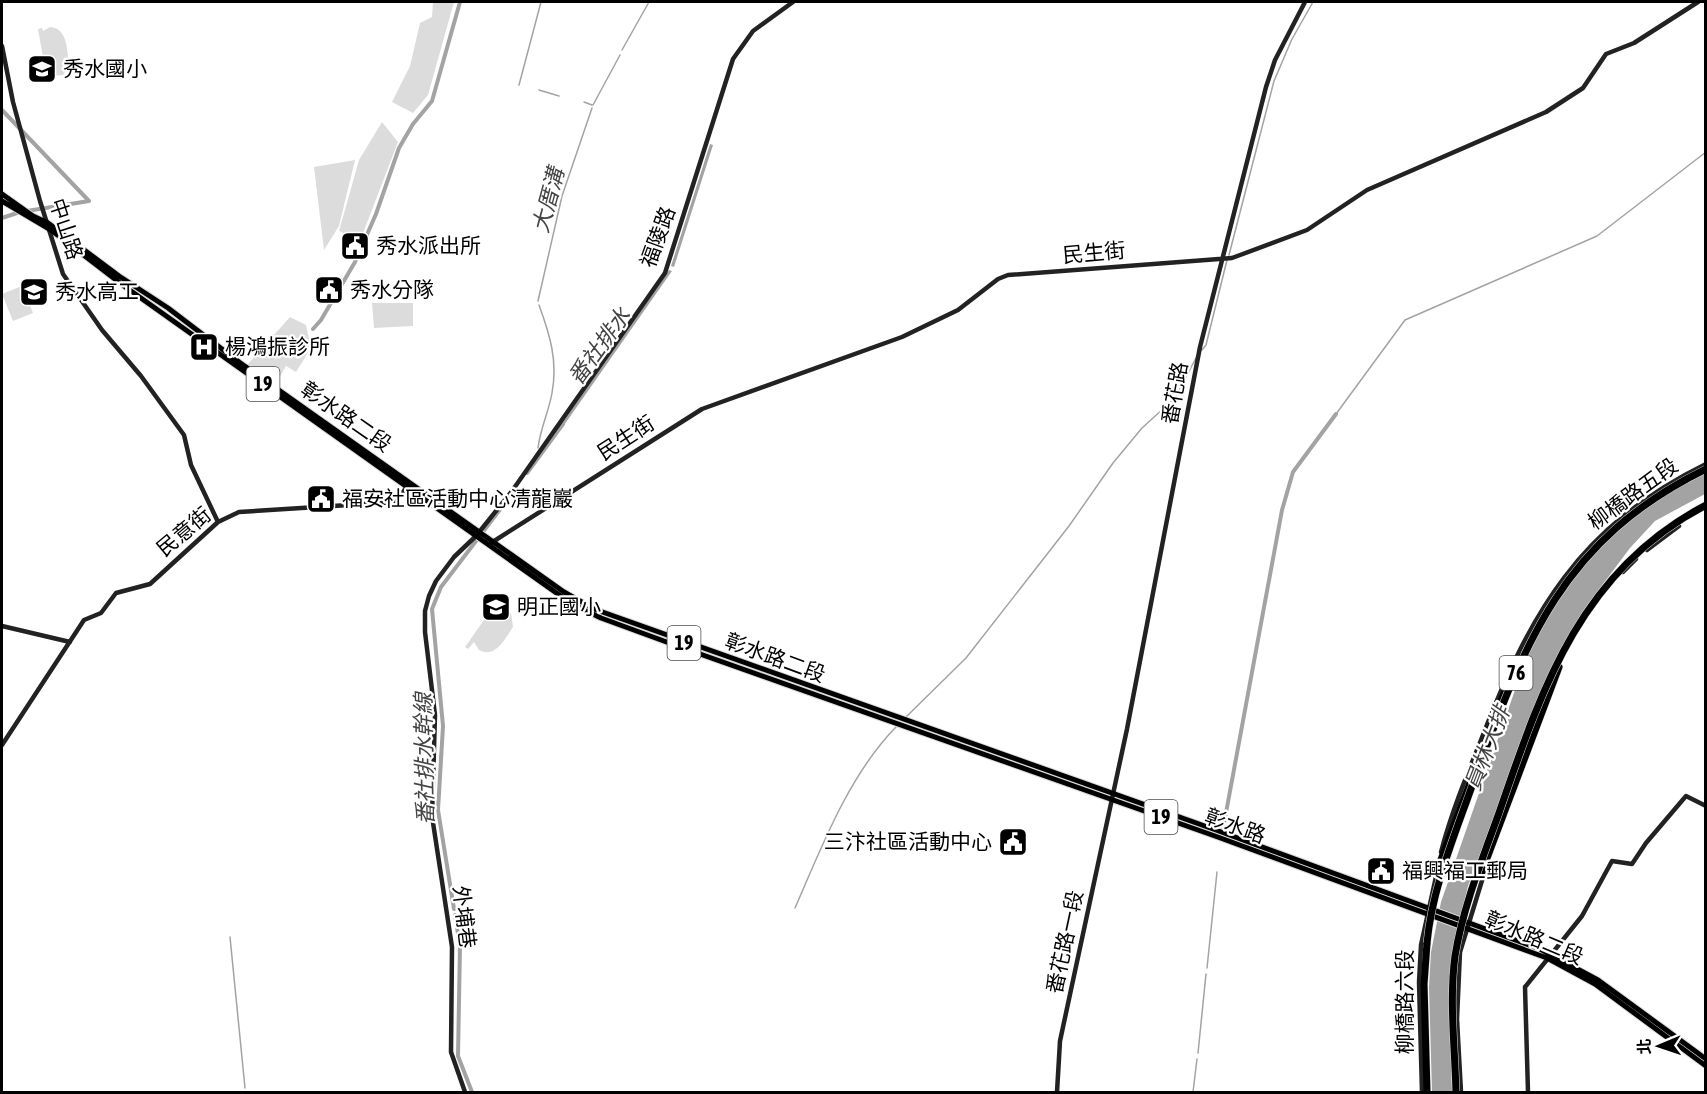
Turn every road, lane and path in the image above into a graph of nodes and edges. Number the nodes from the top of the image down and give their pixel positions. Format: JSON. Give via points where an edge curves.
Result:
{"nodes":[{"id":1,"x":793,"y":2,"type":"edge"},
{"id":2,"x":1305,"y":2,"type":"edge"},
{"id":3,"x":1698,"y":2,"type":"edge"},
{"id":4,"x":2,"y":46,"type":"edge"},
{"id":5,"x":2,"y":194,"type":"edge"},
{"id":6,"x":2,"y":201,"type":"edge"},
{"id":7,"x":16,"y":207,"type":"junction"},
{"id":8,"x":48,"y":223,"type":"junction"},
{"id":9,"x":51,"y":230,"type":"junction"},
{"id":10,"x":1222,"y":259,"type":"junction"},
{"id":11,"x":118,"y":278,"type":"junction"},
{"id":12,"x":1706,"y":464,"type":"edge"},
{"id":13,"x":1706,"y":470,"type":"edge"},
{"id":14,"x":408,"y":485,"type":"junction"},
{"id":15,"x":1706,"y":507,"type":"edge"},
{"id":16,"x":218,"y":522,"type":"junction"},
{"id":17,"x":480,"y":535,"type":"junction"},
{"id":18,"x":491,"y":543,"type":"junction"},
{"id":19,"x":1582,"y":615,"type":"junction"},
{"id":20,"x":2,"y":626,"type":"edge"},
{"id":21,"x":70,"y":642,"type":"junction"},
{"id":22,"x":1523,"y":656,"type":"junction"},
{"id":23,"x":898,"y":721,"type":"joint"},
{"id":24,"x":434,"y":743,"type":"joint"},
{"id":25,"x":2,"y":746,"type":"edge"},
{"id":26,"x":1113,"y":797,"type":"junction"},
{"id":27,"x":1706,"y":806,"type":"edge"},
{"id":28,"x":1439,"y":865,"type":"junction"},
{"id":29,"x":1484,"y":875,"type":"junction"},
{"id":30,"x":1427,"y":910,"type":"junction"},
{"id":31,"x":1464,"y":924,"type":"junction"},
{"id":32,"x":1548,"y":956,"type":"junction"},
{"id":33,"x":1706,"y":1059,"type":"edge"},
{"id":34,"x":1706,"y":1066,"type":"edge"},
{"id":35,"x":465,"y":1092,"type":"edge"},
{"id":36,"x":1057,"y":1092,"type":"edge"},
{"id":37,"x":1424,"y":1092,"type":"edge"},
{"id":38,"x":1459,"y":1092,"type":"edge"},
{"id":39,"x":1528,"y":1092,"type":"edge"}],
"edges":[{"from":1,"to":17,"type":"street","name":"福陵路","via":[[753,31],[733,59],[665,273]]},
{"from":2,"to":10,"type":"street","name":"番花路","via":[[1275,60],[1266,87]]},
{"from":3,"to":10,"type":"street","name":"民生街","via":[[1634,43],[1606,54],[1583,88],[1546,112],[1367,189],[1307,230]]},
{"from":4,"to":8,"type":"street","name":"中山路","via":[[13,102]]},
{"from":5,"to":7,"type":"main road","number":"19"},
{"from":6,"to":7,"type":"main road","number":"19"},
{"from":7,"to":8,"type":"main road","number":"19"},
{"from":7,"to":9,"type":"main road","number":"19"},
{"from":8,"to":9,"type":"street","name":"中山路"},
{"from":8,"to":11,"type":"main road","name":"彰水路二段","number":"19"},
{"from":9,"to":11,"type":"main road","name":"彰水路二段","number":"19"},
{"from":9,"to":16,"type":"street","name":"中山路","via":[[68,283],[184,435],[191,465]]},
{"from":10,"to":18,"type":"street","name":"民生街","via":[[1008,275],[958,310],[902,337],[702,409]]},
{"from":10,"to":26,"type":"street","name":"番花路","via":[[1200,347]]},
{"from":11,"to":14,"type":"main road","name":"彰水路二段","number":"19"},
{"from":12,"to":28,"type":"street","name":"柳橋路五段","via":[[1661,489],[1605,532],[1568,571],[1540,609],[1497,698],[1448,825]]},
{"from":13,"to":22,"type":"highway","number":"76","bridge":true,"via":[[1656,497],[1596,546],[1547,610]]},
{"from":14,"to":16,"type":"street","name":"民意街","via":[[396,502],[239,512]]},
{"from":14,"to":17,"type":"main road","name":"彰水路二段","number":"19"},
{"from":15,"to":19,"type":"highway","number":"76","bridge":true,"via":[[1673,525],[1633,556]]},
{"from":15,"to":29,"type":"street","via":[[1637,558],[1613,582],[1576,633],[1554,681]]},
{"from":16,"to":21,"type":"street","name":"民意街","via":[[150,584],[116,593],[101,613],[84,620]]},
{"from":17,"to":18,"type":"main road","name":"彰水路二段","number":"19"},
{"from":17,"to":24,"type":"street","name":"福陵路","via":[[454,557],[436,581],[425,611]]},
{"from":18,"to":23,"type":"main road","name":"彰水路二段","number":"19","via":[[594,609],[683,646]]},
{"from":19,"to":29,"type":"highway","bridge":true,"via":[[1552,685]]},
{"from":19,"to":38,"type":"highway","number":"76","bridge":true,"via":[[1546,687],[1465,913],[1453,984]]},
{"from":20,"to":21,"type":"street"},
{"from":21,"to":25,"type":"street","name":"民意街"},
{"from":22,"to":28,"type":"highway","bridge":true,"via":[[1509,680]]},
{"from":22,"to":37,"type":"highway","number":"76","bridge":true,"via":[[1502,705],[1434,902],[1426,943]]},
{"from":23,"to":26,"type":"main road","name":"彰水路","number":"19"},
{"from":24,"to":35,"type":"street","name":"外埔巷","via":[[432,816],[452,947],[451,1052]]},
{"from":26,"to":30,"type":"main road","name":"彰水路","number":"19"},
{"from":26,"to":36,"type":"street","name":"番花路一段","via":[[1060,1041]]},
{"from":27,"to":32,"type":"street","via":[[1686,796],[1632,864],[1612,861],[1582,916]]},
{"from":28,"to":30,"type":"street","name":"柳橋路五段"},
{"from":29,"to":31,"type":"street"},
{"from":30,"to":31,"type":"main road","number":"19"},
{"from":30,"to":37,"type":"street","name":"柳橋路六段","via":[[1419,982]]},
{"from":31,"to":32,"type":"main road","name":"彰水路二段","number":"19"},
{"from":31,"to":38,"type":"street","via":[[1458,988]]},
{"from":32,"to":33,"type":"main road","name":"彰水路二段","number":"19","via":[[1598,980]]},
{"from":32,"to":34,"type":"main road","name":"彰水路二段","number":"19","via":[[1595,984]]},
{"from":32,"to":39,"type":"street","via":[[1525,987]]}]}
